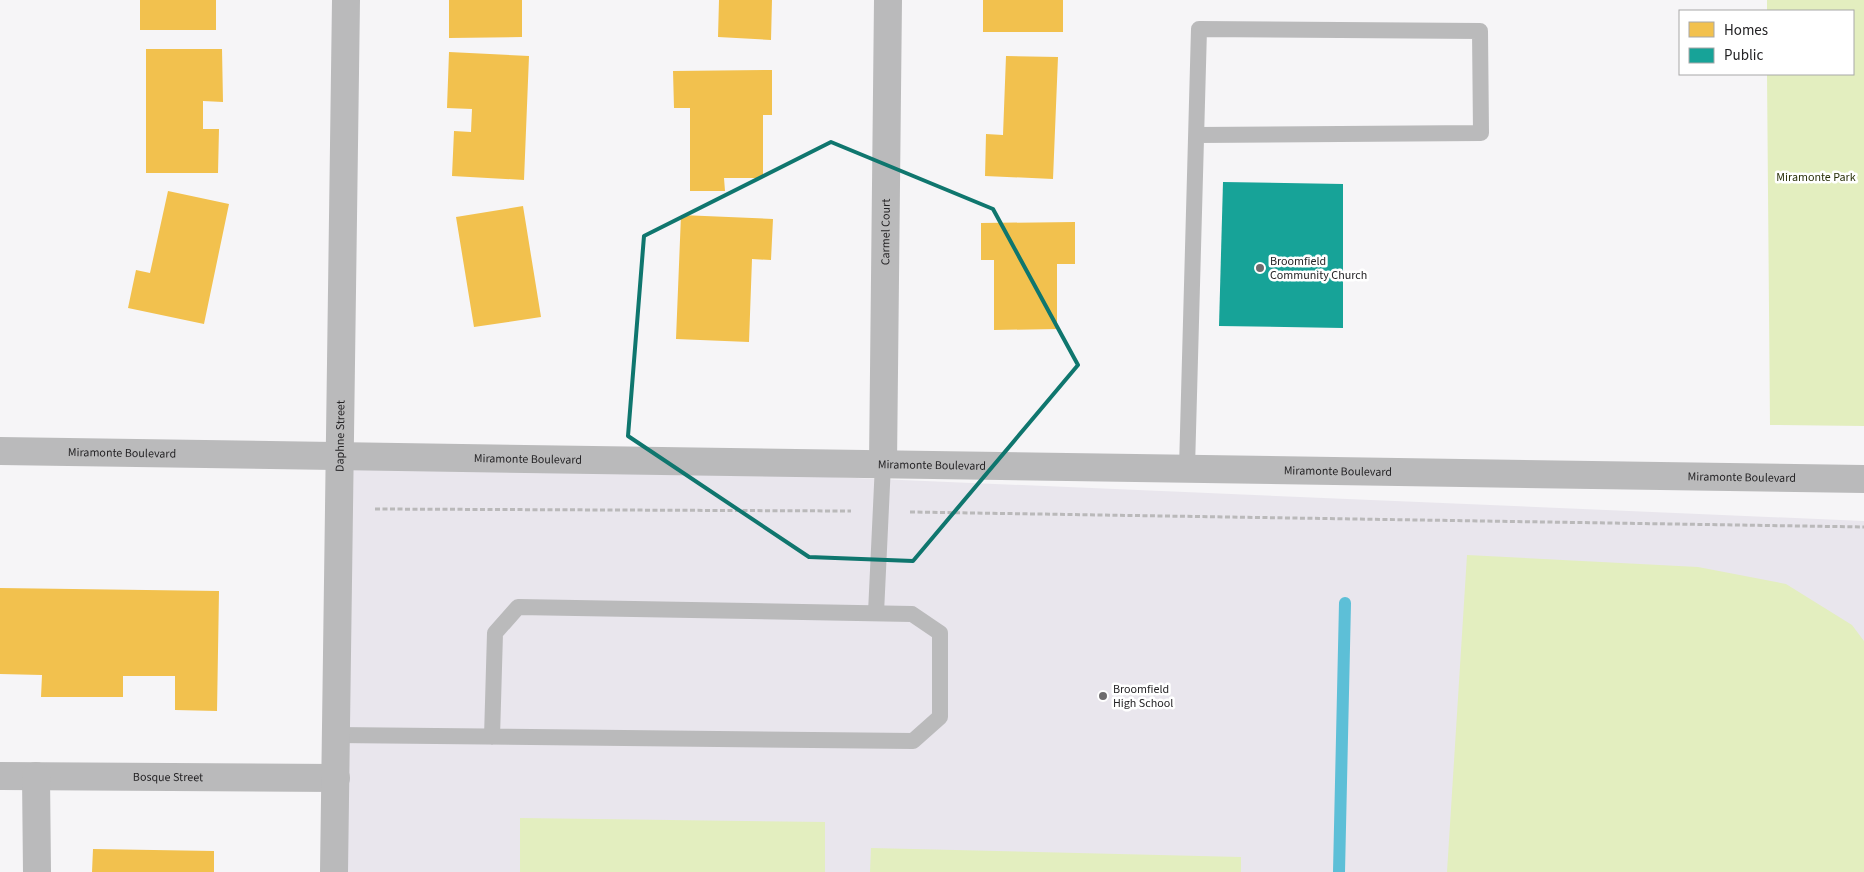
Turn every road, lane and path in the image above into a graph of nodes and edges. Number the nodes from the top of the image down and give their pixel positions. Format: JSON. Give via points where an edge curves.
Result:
{"nodes":[{"id":1,"x":346,"y":0,"type":"edge"},
{"id":2,"x":888,"y":0,"type":"edge"},
{"id":3,"x":1198,"y":135,"type":"junction"},
{"id":4,"x":0,"y":451,"type":"edge"},
{"id":5,"x":341,"y":456,"type":"junction"},
{"id":6,"x":883,"y":464,"type":"junction"},
{"id":7,"x":1187,"y":468,"type":"junction"},
{"id":8,"x":1864,"y":479,"type":"edge"},
{"id":9,"x":340,"y":508,"type":"junction"},
{"id":10,"x":882,"y":512,"type":"junction"},
{"id":11,"x":1864,"y":527,"type":"edge"},
{"id":12,"x":876,"y":614,"type":"junction"},
{"id":13,"x":336,"y":735,"type":"junction"},
{"id":14,"x":492,"y":736,"type":"junction"},
{"id":15,"x":0,"y":776,"type":"edge"},
{"id":16,"x":36,"y":776,"type":"junction"},
{"id":17,"x":336,"y":778,"type":"junction"},
{"id":18,"x":37,"y":872,"type":"edge"},
{"id":19,"x":334,"y":872,"type":"edge"}],
"edges":[{"from":1,"to":5,"type":"street","name":"Daphne Street"},
{"from":2,"to":6,"type":"street","name":"Carmel Court"},
{"from":3,"to":3,"type":"lane","via":[[1199,29],[1480,31],[1481,133]]},
{"from":3,"to":7,"type":"lane"},
{"from":4,"to":5,"type":"street","name":"Miramonte Boulevard"},
{"from":5,"to":6,"type":"street","name":"Miramonte Boulevard"},
{"from":5,"to":9,"type":"street","name":"Daphne Street"},
{"from":6,"to":7,"type":"street","name":"Miramonte Boulevard"},
{"from":6,"to":10,"type":"lane"},
{"from":7,"to":8,"type":"street","name":"Miramonte Boulevard"},
{"from":9,"to":10,"type":"path"},
{"from":9,"to":13,"type":"street","name":"Daphne Street"},
{"from":10,"to":11,"type":"path"},
{"from":10,"to":12,"type":"lane"},
{"from":12,"to":14,"type":"lane","via":[[518,607],[495,632]]},
{"from":12,"to":14,"type":"lane","via":[[912,614],[940,633],[940,717],[913,741]]},
{"from":13,"to":14,"type":"lane"},
{"from":13,"to":17,"type":"street","name":"Daphne Street"},
{"from":15,"to":16,"type":"street","name":"Bosque Street"},
{"from":16,"to":17,"type":"street","name":"Bosque Street"},
{"from":16,"to":18,"type":"street"},
{"from":17,"to":19,"type":"street","name":"Daphne Street"}]}
